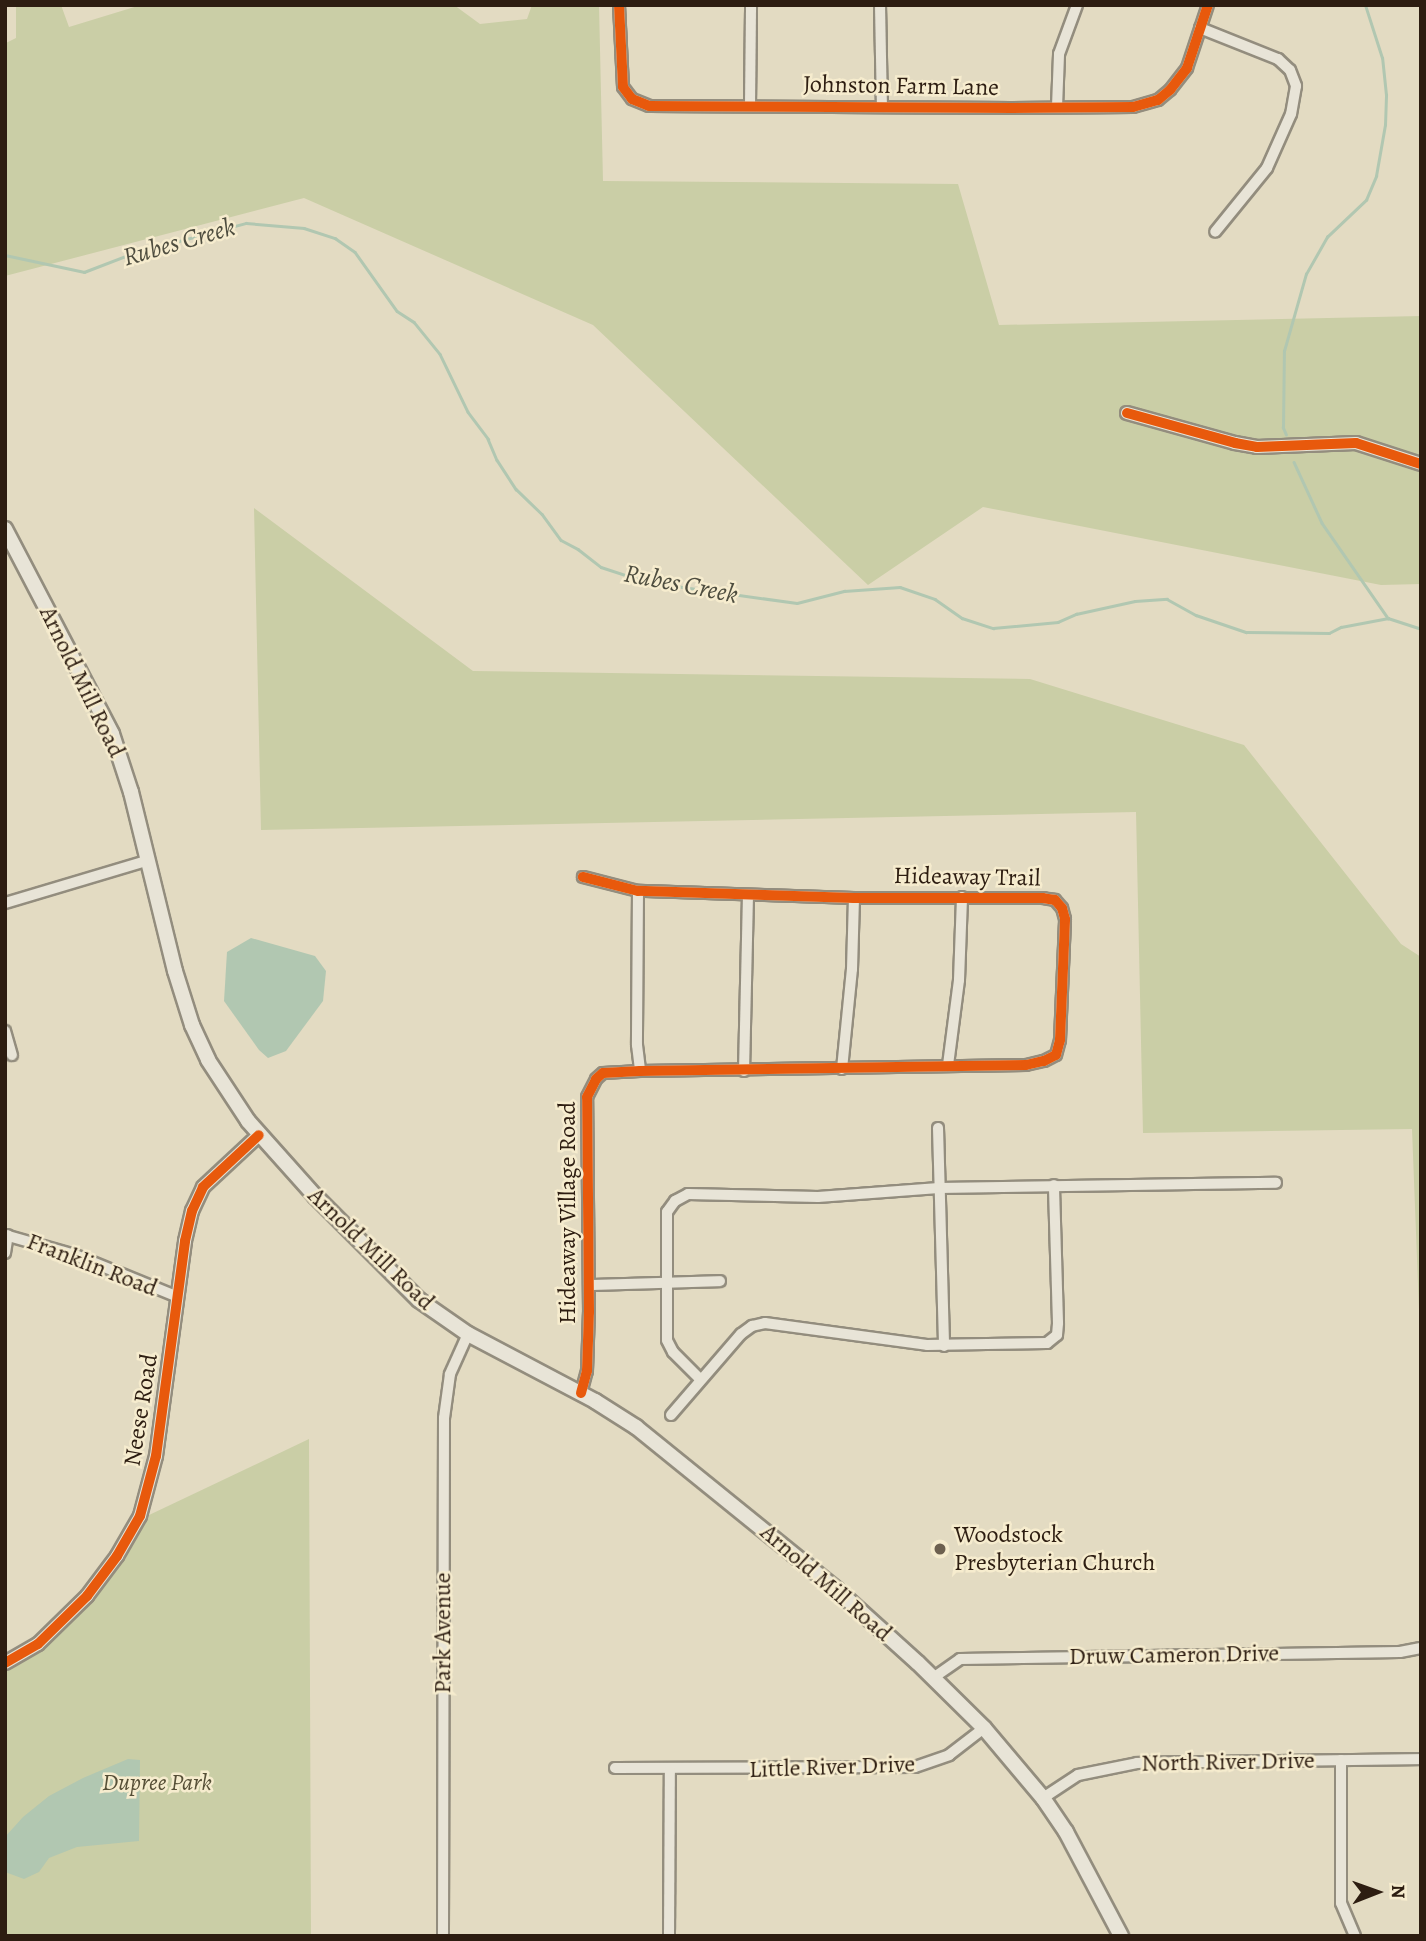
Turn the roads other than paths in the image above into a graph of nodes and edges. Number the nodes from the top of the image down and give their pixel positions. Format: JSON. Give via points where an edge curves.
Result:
{"nodes":[{"id":1,"x":619,"y":5,"type":"edge"},
{"id":2,"x":751,"y":5,"type":"edge"},
{"id":3,"x":880,"y":5,"type":"edge"},
{"id":4,"x":1077,"y":5,"type":"edge"},
{"id":5,"x":1209,"y":5,"type":"edge"},
{"id":6,"x":1200,"y":28,"type":"junction"},
{"id":7,"x":750,"y":105,"type":"junction"},
{"id":8,"x":882,"y":107,"type":"junction"},
{"id":9,"x":1058,"y":107,"type":"junction"},
{"id":10,"x":1215,"y":232,"type":"dead end"},
{"id":11,"x":1127,"y":413,"type":"dead end"},
{"id":12,"x":1421,"y":464,"type":"edge"},
{"id":13,"x":5,"y":530,"type":"edge"},
{"id":14,"x":149,"y":860,"type":"junction"},
{"id":15,"x":583,"y":877,"type":"dead end"},
{"id":16,"x":638,"y":891,"type":"junction"},
{"id":17,"x":748,"y":895,"type":"junction"},
{"id":18,"x":962,"y":897,"type":"junction"},
{"id":19,"x":854,"y":898,"type":"junction"},
{"id":20,"x":5,"y":903,"type":"edge"},
{"id":21,"x":5,"y":1031,"type":"edge"},
{"id":22,"x":12,"y":1055,"type":"dead end"},
{"id":23,"x":948,"y":1065,"type":"junction"},
{"id":24,"x":842,"y":1069,"type":"junction"},
{"id":25,"x":640,"y":1071,"type":"junction"},
{"id":26,"x":744,"y":1072,"type":"junction"},
{"id":27,"x":938,"y":1128,"type":"dead end"},
{"id":28,"x":259,"y":1135,"type":"junction"},
{"id":29,"x":1276,"y":1183,"type":"dead end"},
{"id":30,"x":1054,"y":1185,"type":"junction"},
{"id":31,"x":939,"y":1188,"type":"junction"},
{"id":32,"x":7,"y":1235,"type":"edge"},
{"id":33,"x":5,"y":1253,"type":"edge"},
{"id":34,"x":720,"y":1281,"type":"dead end"},
{"id":35,"x":589,"y":1284,"type":"junction"},
{"id":36,"x":665,"y":1284,"type":"junction"},
{"id":37,"x":177,"y":1297,"type":"junction"},
{"id":38,"x":468,"y":1334,"type":"junction"},
{"id":39,"x":944,"y":1346,"type":"junction"},
{"id":40,"x":700,"y":1379,"type":"junction"},
{"id":41,"x":581,"y":1393,"type":"junction"},
{"id":42,"x":671,"y":1415,"type":"dead end"},
{"id":43,"x":1421,"y":1648,"type":"edge"},
{"id":44,"x":5,"y":1663,"type":"edge"},
{"id":45,"x":933,"y":1678,"type":"junction"},
{"id":46,"x":984,"y":1728,"type":"junction"},
{"id":47,"x":1421,"y":1759,"type":"edge"},
{"id":48,"x":1341,"y":1760,"type":"junction"},
{"id":49,"x":615,"y":1768,"type":"dead end"},
{"id":50,"x":670,"y":1770,"type":"junction"},
{"id":51,"x":1043,"y":1798,"type":"junction"},
{"id":52,"x":443,"y":1936,"type":"edge"},
{"id":53,"x":669,"y":1936,"type":"edge"},
{"id":54,"x":1121,"y":1936,"type":"edge"},
{"id":55,"x":1355,"y":1936,"type":"edge"}],
"edges":[{"from":1,"to":7,"type":"street","name":"Johnston Farm Lane","via":[[623,87],[632,99],[649,106]]},
{"from":2,"to":7,"type":"street"},
{"from":3,"to":8,"type":"street"},
{"from":4,"to":9,"type":"street","via":[[1059,54]]},
{"from":5,"to":6,"type":"street","name":"Johnston Farm Lane"},
{"from":6,"to":9,"type":"street","name":"Johnston Farm Lane","via":[[1187,68],[1158,100],[1133,107]]},
{"from":6,"to":10,"type":"street","via":[[1278,59],[1290,70],[1296,86],[1291,114],[1267,168]]},
{"from":7,"to":8,"type":"street","name":"Johnston Farm Lane"},
{"from":8,"to":9,"type":"street","name":"Johnston Farm Lane"},
{"from":11,"to":12,"type":"street","via":[[1257,447],[1356,443]]},
{"from":13,"to":14,"type":"main road","name":"Arnold Mill Road","via":[[112,734]]},
{"from":14,"to":20,"type":"street"},
{"from":14,"to":28,"type":"main road","name":"Arnold Mill Road","via":[[191,1025],[223,1085]]},
{"from":15,"to":16,"type":"street","name":"Hideaway Trail"},
{"from":16,"to":17,"type":"street","name":"Hideaway Trail"},
{"from":16,"to":25,"type":"street"},
{"from":17,"to":19,"type":"street","name":"Hideaway Trail"},
{"from":17,"to":26,"type":"street"},
{"from":18,"to":19,"type":"street","name":"Hideaway Trail"},
{"from":18,"to":23,"type":"street","via":[[959,980]]},
{"from":18,"to":23,"type":"street","name":"Hideaway Trail","via":[[1043,898],[1055,900],[1062,908],[1062,1021],[1056,1055],[1044,1060],[1026,1065]]},
{"from":19,"to":24,"type":"street"},
{"from":21,"to":22,"type":"street"},
{"from":23,"to":24,"type":"street","name":"Hideaway Trail"},
{"from":24,"to":26,"type":"street","name":"Hideaway Trail"},
{"from":25,"to":26,"type":"street","name":"Hideaway Trail"},
{"from":25,"to":35,"type":"street","name":"Hideaway Village Road","via":[[603,1073],[587,1097]]},
{"from":27,"to":31,"type":"street"},
{"from":28,"to":37,"type":"street","name":"Neese Road","via":[[203,1187],[189,1223]]},
{"from":28,"to":38,"type":"main road","name":"Arnold Mill Road","via":[[388,1271],[434,1312]]},
{"from":29,"to":30,"type":"street"},
{"from":30,"to":31,"type":"street"},
{"from":30,"to":39,"type":"street","via":[[1057,1335],[1046,1343]]},
{"from":31,"to":36,"type":"street","via":[[818,1196],[688,1194],[667,1212]]},
{"from":31,"to":39,"type":"street"},
{"from":32,"to":33,"type":"street"},
{"from":32,"to":37,"type":"street","name":"Franklin Road","via":[[75,1255]]},
{"from":34,"to":36,"type":"street"},
{"from":35,"to":36,"type":"street"},
{"from":35,"to":41,"type":"street","name":"Hideaway Village Road","via":[[587,1371]]},
{"from":36,"to":40,"type":"street","via":[[667,1340]]},
{"from":37,"to":44,"type":"street","name":"Neese Road","via":[[156,1456],[140,1516],[88,1596],[38,1644]]},
{"from":38,"to":41,"type":"main road","name":"Arnold Mill Road"},
{"from":38,"to":52,"type":"street","name":"Park Avenue","via":[[450,1374],[444,1409]]},
{"from":39,"to":40,"type":"street","via":[[765,1324],[741,1334]]},
{"from":40,"to":42,"type":"street"},
{"from":41,"to":45,"type":"main road","name":"Arnold Mill Road","via":[[670,1452],[836,1589]]},
{"from":43,"to":45,"type":"street","name":"Druw Cameron Drive","via":[[960,1659]]},
{"from":45,"to":46,"type":"main road","name":"Arnold Mill Road"},
{"from":46,"to":50,"type":"street","name":"Little River Drive","via":[[949,1755],[915,1767]]},
{"from":46,"to":51,"type":"main road","name":"Arnold Mill Road"},
{"from":47,"to":48,"type":"street","name":"North River Drive"},
{"from":48,"to":51,"type":"street","name":"North River Drive","via":[[1111,1766],[1078,1775]]},
{"from":48,"to":55,"type":"street","via":[[1341,1903]]},
{"from":49,"to":50,"type":"street","name":"Little River Drive"},
{"from":50,"to":53,"type":"street"},
{"from":51,"to":54,"type":"main road","name":"Arnold Mill Road"}]}
